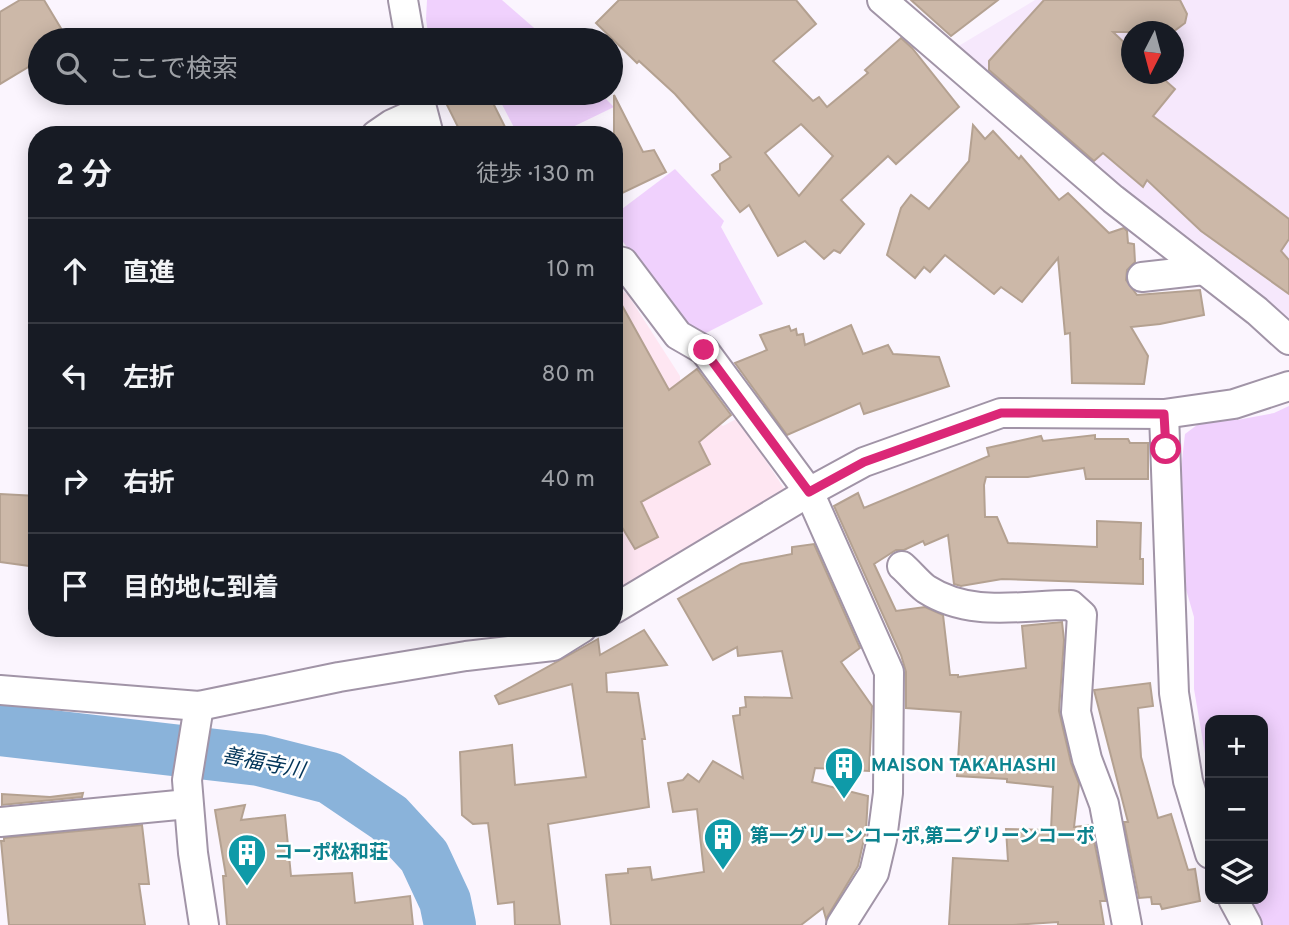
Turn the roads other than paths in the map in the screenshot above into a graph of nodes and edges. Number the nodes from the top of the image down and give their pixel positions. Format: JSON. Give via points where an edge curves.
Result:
{"nodes":[{"id":1,"x":403,"y":0,"type":"edge"},
{"id":2,"x":881,"y":0,"type":"edge"},
{"id":3,"x":408,"y":28,"type":"edge"},
{"id":4,"x":423,"y":113,"type":"edge"},
{"id":5,"x":389,"y":126,"type":"edge"},
{"id":6,"x":623,"y":263,"type":"edge"},
{"id":7,"x":1204,"y":270,"type":"junction"},
{"id":8,"x":1142,"y":277,"type":"dead end"},
{"id":9,"x":1289,"y":340,"type":"edge"},
{"id":10,"x":1289,"y":386,"type":"edge"},
{"id":11,"x":1164,"y":414,"type":"junction"},
{"id":12,"x":809,"y":492,"type":"junction"},
{"id":13,"x":902,"y":566,"type":"dead end"},
{"id":14,"x":623,"y":604,"type":"edge"},
{"id":15,"x":567,"y":637,"type":"edge"},
{"id":16,"x":0,"y":690,"type":"edge"},
{"id":17,"x":198,"y":714,"type":"junction"},
{"id":18,"x":188,"y":792,"type":"junction"},
{"id":19,"x":0,"y":822,"type":"edge"},
{"id":20,"x":1206,"y":841,"type":"edge"},
{"id":21,"x":1236,"y":904,"type":"edge"},
{"id":22,"x":204,"y":925,"type":"edge"},
{"id":23,"x":841,"y":925,"type":"edge"},
{"id":24,"x":1127,"y":925,"type":"edge"},
{"id":25,"x":1247,"y":925,"type":"edge"}],
"edges":[{"from":1,"to":3,"type":"street"},
{"from":2,"to":7,"type":"street","via":[[1113,199]]},
{"from":4,"to":5,"type":"street"},
{"from":6,"to":12,"type":"street","via":[[678,335],[704,350]]},
{"from":7,"to":8,"type":"street"},
{"from":7,"to":9,"type":"street"},
{"from":10,"to":11,"type":"street","via":[[1234,404]]},
{"from":11,"to":12,"type":"street","via":[[1001,413],[864,462]]},
{"from":11,"to":20,"type":"street","via":[[1174,693],[1188,781]]},
{"from":12,"to":14,"type":"street"},
{"from":12,"to":23,"type":"street","via":[[889,672],[888,793],[882,839],[874,873]]},
{"from":13,"to":24,"type":"street","via":[[926,588],[960,604],[991,610],[1071,605],[1082,615],[1076,712],[1104,804]]},
{"from":15,"to":17,"type":"street","via":[[552,646],[339,677]]},
{"from":16,"to":17,"type":"street"},
{"from":17,"to":18,"type":"street"},
{"from":18,"to":19,"type":"street"},
{"from":18,"to":22,"type":"street"},
{"from":21,"to":25,"type":"street"}]}
